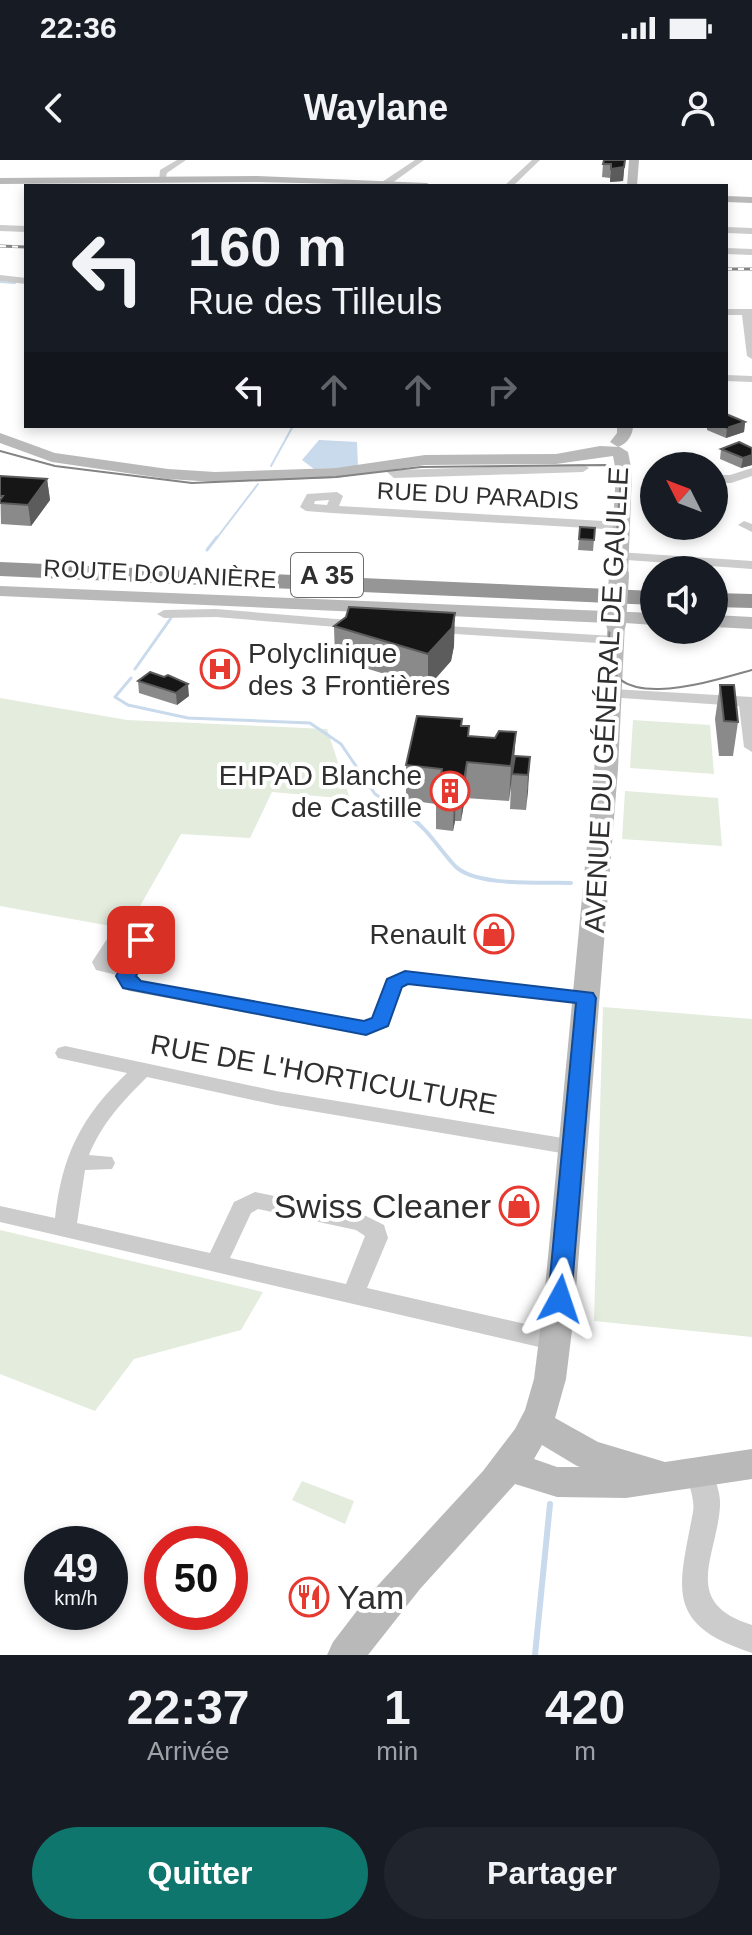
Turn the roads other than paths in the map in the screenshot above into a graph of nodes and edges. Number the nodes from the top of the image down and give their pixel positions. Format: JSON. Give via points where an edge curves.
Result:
{"nodes":[{"id":1,"x":182,"y":160,"type":"edge"},
{"id":2,"x":420,"y":160,"type":"edge"},
{"id":3,"x":536,"y":160,"type":"edge"},
{"id":4,"x":634,"y":160,"type":"edge"},
{"id":5,"x":162,"y":179,"type":"junction"},
{"id":6,"x":0,"y":181,"type":"edge"},
{"id":7,"x":254,"y":182,"type":"edge"},
{"id":8,"x":70,"y":184,"type":"edge"},
{"id":9,"x":385,"y":184,"type":"joint"},
{"id":10,"x":510,"y":184,"type":"edge"},
{"id":11,"x":632,"y":184,"type":"edge"},
{"id":12,"x":728,"y":199,"type":"edge"},
{"id":13,"x":752,"y":200,"type":"edge"},
{"id":14,"x":0,"y":228,"type":"edge"},
{"id":15,"x":24,"y":229,"type":"edge"},
{"id":16,"x":728,"y":230,"type":"edge"},
{"id":17,"x":752,"y":231,"type":"edge"},
{"id":18,"x":728,"y":251,"type":"edge"},
{"id":19,"x":752,"y":252,"type":"edge"},
{"id":20,"x":0,"y":278,"type":"edge"},
{"id":21,"x":24,"y":281,"type":"edge"},
{"id":22,"x":728,"y":312,"type":"edge"},
{"id":23,"x":749,"y":312,"type":"edge"},
{"id":24,"x":752,"y":356,"type":"edge"},
{"id":25,"x":728,"y":378,"type":"edge"},
{"id":26,"x":752,"y":379,"type":"edge"},
{"id":27,"x":0,"y":428,"type":"edge"},
{"id":28,"x":625,"y":428,"type":"edge"},
{"id":29,"x":0,"y":438,"type":"edge"},
{"id":30,"x":619,"y":447,"type":"junction"},
{"id":31,"x":386,"y":466,"type":"junction"},
{"id":32,"x":583,"y":468,"type":"dead end"},
{"id":33,"x":540,"y":469,"type":"junction"},
{"id":34,"x":752,"y":472,"type":"edge"},
{"id":35,"x":285,"y":474,"type":"junction"},
{"id":36,"x":728,"y":479,"type":"edge"},
{"id":37,"x":543,"y":484,"type":"dead end"},
{"id":38,"x":332,"y":509,"type":"dead end"},
{"id":39,"x":621,"y":526,"type":"junction"},
{"id":40,"x":0,"y":560,"type":"edge"},
{"id":41,"x":618,"y":565,"type":"junction"},
{"id":42,"x":752,"y":565,"type":"edge"},
{"id":43,"x":0,"y":569,"type":"edge"},
{"id":44,"x":640,"y":587,"type":"edge"},
{"id":45,"x":728,"y":590,"type":"edge"},
{"id":46,"x":0,"y":591,"type":"edge"},
{"id":47,"x":752,"y":591,"type":"edge"},
{"id":48,"x":640,"y":597,"type":"edge"},
{"id":49,"x":728,"y":600,"type":"edge"},
{"id":50,"x":752,"y":601,"type":"edge"},
{"id":51,"x":164,"y":614,"type":"dead end"},
{"id":52,"x":640,"y":618,"type":"edge"},
{"id":53,"x":728,"y":622,"type":"edge"},
{"id":54,"x":752,"y":623,"type":"edge"},
{"id":55,"x":371,"y":625,"type":"edge"},
{"id":56,"x":415,"y":628,"type":"edge"},
{"id":57,"x":615,"y":632,"type":"junction"},
{"id":58,"x":612,"y":694,"type":"junction"},
{"id":59,"x":749,"y":702,"type":"edge"},
{"id":60,"x":752,"y":747,"type":"edge"},
{"id":61,"x":128,"y":971,"type":"dead end"},
{"id":62,"x":586,"y":998,"type":"junction"},
{"id":63,"x":65,"y":1053,"type":"dead end"},
{"id":64,"x":142,"y":1070,"type":"junction"},
{"id":65,"x":573,"y":1147,"type":"junction"},
{"id":66,"x":76,"y":1162,"type":"junction"},
{"id":67,"x":104,"y":1163,"type":"dead end"},
{"id":68,"x":0,"y":1214,"type":"edge"},
{"id":69,"x":65,"y":1229,"type":"junction"},
{"id":70,"x":217,"y":1262,"type":"junction"},
{"id":71,"x":353,"y":1295,"type":"junction"},
{"id":72,"x":556,"y":1341,"type":"junction"},
{"id":73,"x":536,"y":1424,"type":"junction"},
{"id":74,"x":752,"y":1464,"type":"edge"},
{"id":75,"x":510,"y":1467,"type":"junction"},
{"id":76,"x":699,"y":1472,"type":"junction"},
{"id":77,"x":663,"y":1475,"type":"junction"},
{"id":78,"x":752,"y":1639,"type":"edge"},
{"id":79,"x":346,"y":1655,"type":"edge"}],
"edges":[{"from":1,"to":5,"type":"street","via":[[163,172]]},
{"from":2,"to":9,"type":"street"},
{"from":3,"to":10,"type":"street"},
{"from":4,"to":11,"type":"main road"},
{"from":5,"to":7,"type":"main road"},
{"from":5,"to":8,"type":"main road"},
{"from":6,"to":8,"type":"main road"},
{"from":7,"to":9,"type":"main road"},
{"from":12,"to":13,"type":"main road"},
{"from":14,"to":15,"type":"street"},
{"from":16,"to":17,"type":"street"},
{"from":18,"to":19,"type":"street"},
{"from":20,"to":21,"type":"street"},
{"from":22,"to":23,"type":"street"},
{"from":23,"to":24,"type":"street"},
{"from":25,"to":26,"type":"street"},
{"from":27,"to":35,"type":"main road","via":[[55,452],[196,471]]},
{"from":28,"to":30,"type":"main road","name":"AVENUE DU GÉNÉRAL DE GAULLE"},
{"from":29,"to":35,"type":"main road","via":[[52,457],[168,474]]},
{"from":30,"to":31,"type":"main road","via":[[556,459],[425,460]]},
{"from":30,"to":39,"type":"main road","name":"AVENUE DU GÉNÉRAL DE GAULLE","via":[[624,472]]},
{"from":31,"to":33,"type":"street","via":[[394,474]]},
{"from":31,"to":35,"type":"main road"},
{"from":32,"to":33,"type":"street"},
{"from":33,"to":37,"type":"street"},
{"from":34,"to":36,"type":"street"},
{"from":38,"to":39,"type":"street","name":"RUE DU PARADIS"},
{"from":39,"to":41,"type":"main road","name":"AVENUE DU GÉNÉRAL DE GAULLE"},
{"from":40,"to":44,"type":"highway","number":"A 35"},
{"from":41,"to":42,"type":"street"},
{"from":41,"to":57,"type":"main road","name":"AVENUE DU GÉNÉRAL DE GAULLE","bridge":true},
{"from":43,"to":48,"type":"highway","number":"A 35"},
{"from":45,"to":47,"type":"highway"},
{"from":46,"to":52,"type":"main road","name":"ROUTE DOUANIÈRE"},
{"from":49,"to":50,"type":"highway"},
{"from":51,"to":55,"type":"street"},
{"from":53,"to":54,"type":"main road"},
{"from":56,"to":57,"type":"street"},
{"from":57,"to":58,"type":"main road","name":"AVENUE DU GÉNÉRAL DE GAULLE"},
{"from":58,"to":59,"type":"street"},
{"from":58,"to":62,"type":"main road","name":"AVENUE DU GÉNÉRAL DE GAULLE"},
{"from":59,"to":60,"type":"street"},
{"from":61,"to":62,"type":"street","via":[[127,980],[136,987],[366,1028],[381,1022],[394,983],[405,977]]},
{"from":62,"to":65,"type":"main road","name":"AVENUE DU GÉNÉRAL DE GAULLE"},
{"from":63,"to":64,"type":"street","name":"RUE DE L'HORTICULTURE"},
{"from":64,"to":65,"type":"street","name":"RUE DE L'HORTICULTURE"},
{"from":64,"to":66,"type":"street","via":[[98,1114]]},
{"from":65,"to":72,"type":"main road","name":"AVENUE DU GÉNÉRAL DE GAULLE"},
{"from":66,"to":67,"type":"street"},
{"from":66,"to":69,"type":"street"},
{"from":68,"to":69,"type":"street"},
{"from":69,"to":70,"type":"street"},
{"from":70,"to":71,"type":"street"},
{"from":70,"to":71,"type":"street","via":[[248,1202],[264,1200],[348,1219],[371,1226],[377,1238]]},
{"from":71,"to":72,"type":"street"},
{"from":72,"to":73,"type":"main road","name":"AVENUE DU GÉNÉRAL DE GAULLE"},
{"from":73,"to":75,"type":"main road","name":"AVENUE DU GÉNÉRAL DE GAULLE"},
{"from":73,"to":77,"type":"main road","via":[[589,1455]]},
{"from":74,"to":76,"type":"main road"},
{"from":75,"to":77,"type":"main road","via":[[557,1482],[626,1483]]},
{"from":75,"to":79,"type":"main road","name":"AVENUE DU GÉNÉRAL DE GAULLE","via":[[410,1573]]},
{"from":76,"to":77,"type":"main road"},
{"from":76,"to":78,"type":"street","via":[[707,1502],[694,1595],[719,1628]]}]}
